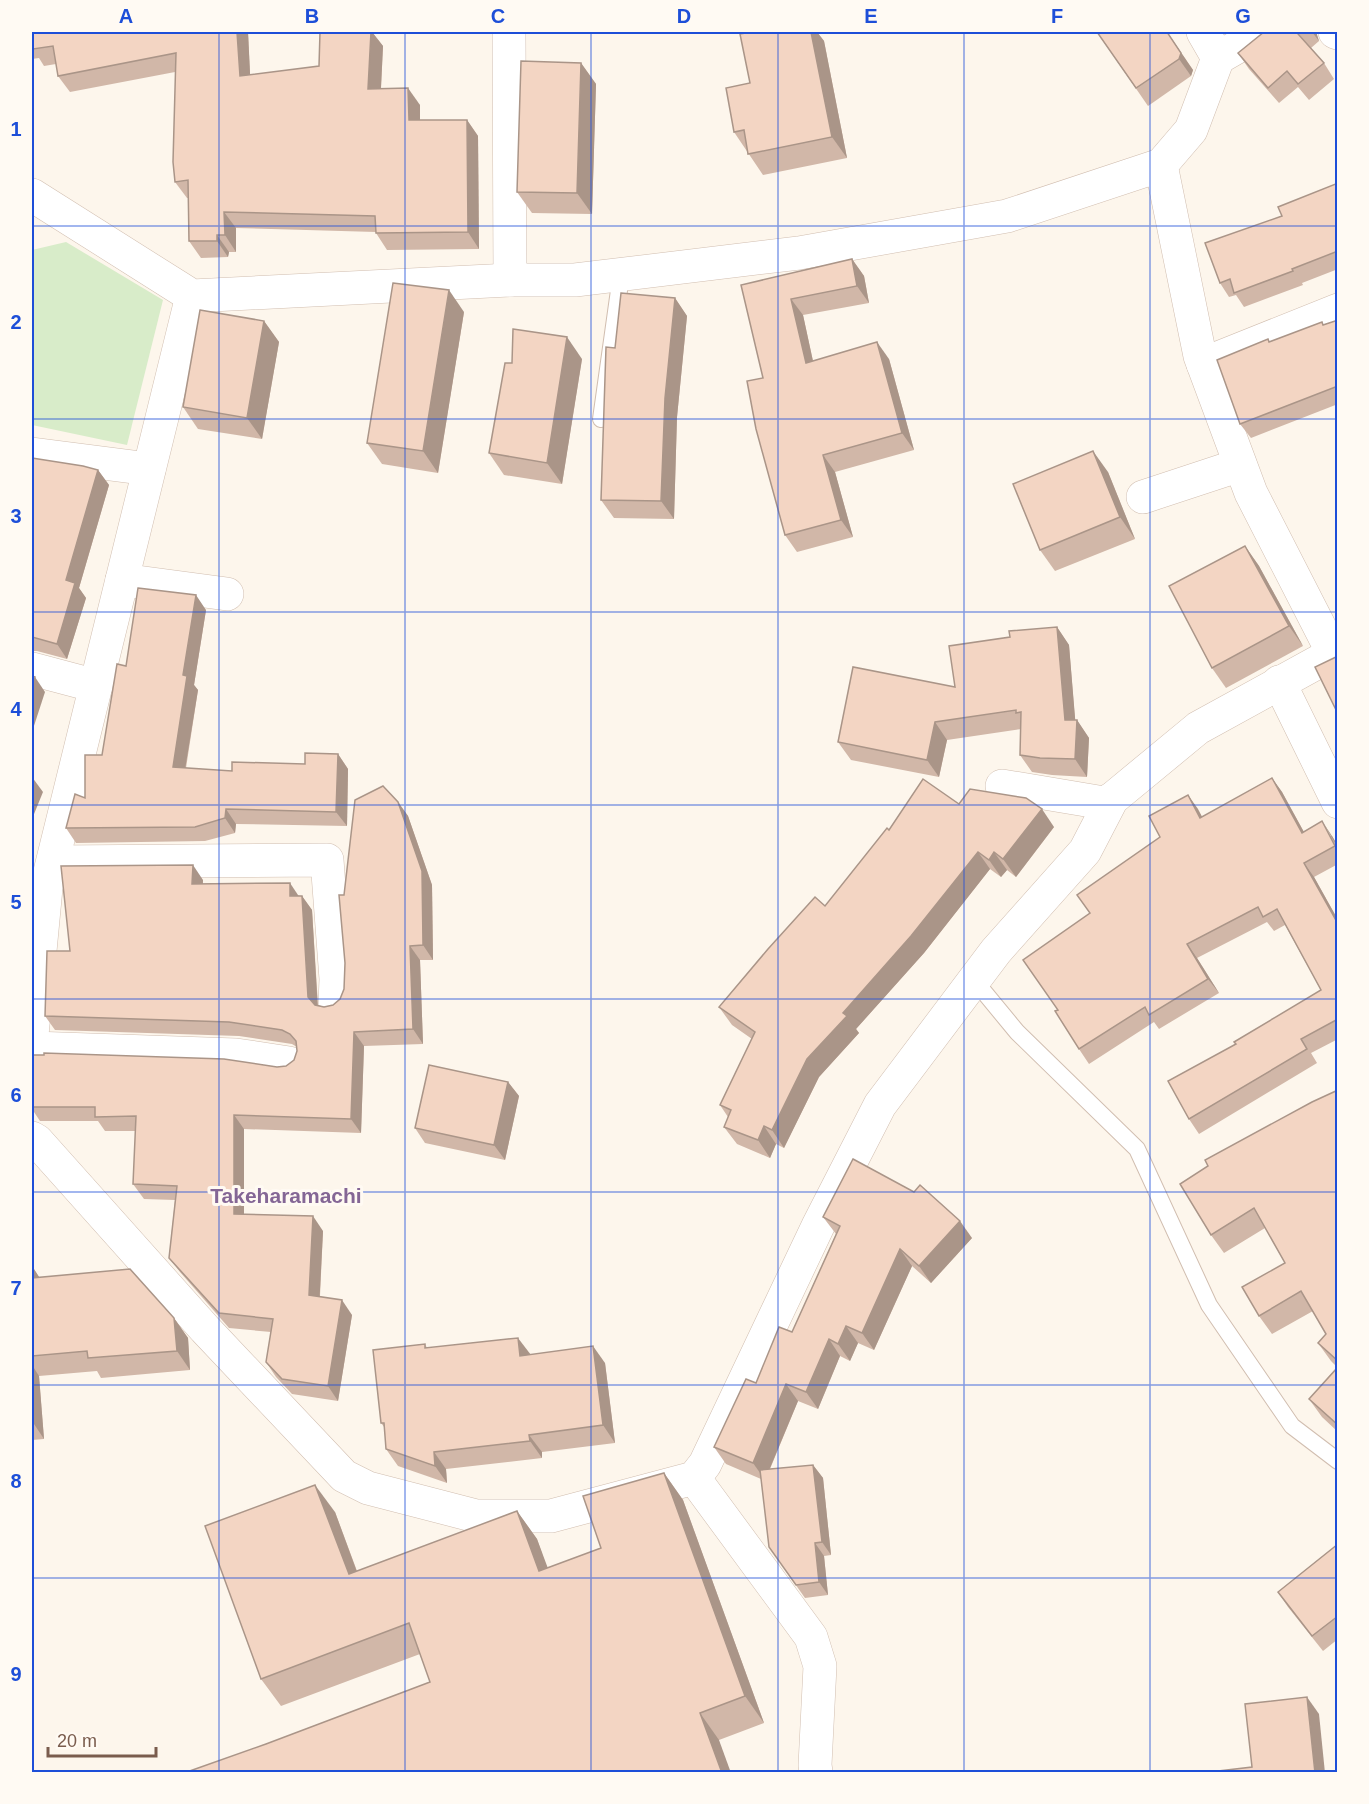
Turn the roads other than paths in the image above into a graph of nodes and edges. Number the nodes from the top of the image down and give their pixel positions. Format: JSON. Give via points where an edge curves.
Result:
{"nodes":[{"id":1,"x":509,"y":32,"type":"edge"},
{"id":2,"x":1263,"y":32,"type":"edge"},
{"id":3,"x":1210,"y":45,"type":"edge"},
{"id":4,"x":1161,"y":165,"type":"junction"},
{"id":5,"x":32,"y":195,"type":"edge"},
{"id":6,"x":621,"y":276,"type":"junction"},
{"id":7,"x":510,"y":280,"type":"junction"},
{"id":8,"x":192,"y":296,"type":"junction"},
{"id":9,"x":1338,"y":310,"type":"edge"},
{"id":10,"x":1203,"y":364,"type":"junction"},
{"id":11,"x":601,"y":420,"type":"edge"},
{"id":12,"x":32,"y":454,"type":"edge"},
{"id":13,"x":1240,"y":465,"type":"junction"},
{"id":14,"x":149,"y":469,"type":"junction"},
{"id":15,"x":1143,"y":497,"type":"dead end"},
{"id":16,"x":122,"y":580,"type":"junction"},
{"id":17,"x":227,"y":594,"type":"dead end"},
{"id":18,"x":1335,"y":652,"type":"edge"},
{"id":19,"x":32,"y":669,"type":"edge"},
{"id":20,"x":1279,"y":682,"type":"junction"},
{"id":21,"x":96,"y":686,"type":"junction"},
{"id":22,"x":1002,"y":786,"type":"dead end"},
{"id":23,"x":1112,"y":799,"type":"junction"},
{"id":24,"x":1338,"y":802,"type":"edge"},
{"id":25,"x":54,"y":862,"type":"junction"},
{"id":26,"x":975,"y":981,"type":"junction"},
{"id":27,"x":343,"y":986,"type":"edge"},
{"id":28,"x":32,"y":1035,"type":"edge"},
{"id":29,"x":32,"y":1048,"type":"edge"},
{"id":30,"x":289,"y":1063,"type":"edge"},
{"id":31,"x":32,"y":1137,"type":"edge"},
{"id":32,"x":1338,"y":1461,"type":"edge"},
{"id":33,"x":694,"y":1478,"type":"junction"},
{"id":34,"x":816,"y":1773,"type":"edge"}],
"edges":[{"from":1,"to":7,"type":"street"},
{"from":2,"to":3,"type":"street"},
{"from":3,"to":4,"type":"street","via":[[1191,130]]},
{"from":4,"to":6,"type":"street","via":[[1007,216],[799,253]]},
{"from":4,"to":10,"type":"street"},
{"from":5,"to":8,"type":"street"},
{"from":6,"to":7,"type":"street"},
{"from":6,"to":11,"type":"lane"},
{"from":7,"to":8,"type":"street"},
{"from":8,"to":14,"type":"street"},
{"from":9,"to":10,"type":"street"},
{"from":10,"to":13,"type":"street"},
{"from":12,"to":14,"type":"street"},
{"from":13,"to":15,"type":"street"},
{"from":13,"to":18,"type":"street"},
{"from":14,"to":16,"type":"street"},
{"from":16,"to":17,"type":"street"},
{"from":16,"to":21,"type":"street"},
{"from":18,"to":20,"type":"street"},
{"from":19,"to":21,"type":"street"},
{"from":20,"to":23,"type":"street","via":[[1198,728]]},
{"from":20,"to":24,"type":"street"},
{"from":21,"to":25,"type":"street"},
{"from":22,"to":23,"type":"street","via":[[1104,803]]},
{"from":23,"to":26,"type":"street","via":[[1085,851],[996,951]]},
{"from":25,"to":27,"type":"street","via":[[327,860]]},
{"from":25,"to":28,"type":"street","via":[[46,888]]},
{"from":26,"to":32,"type":"lane","via":[[1017,1032],[1137,1149],[1209,1305],[1292,1426]]},
{"from":26,"to":33,"type":"street","via":[[880,1105],[705,1464]]},
{"from":29,"to":30,"type":"street","via":[[236,1055]]},
{"from":31,"to":33,"type":"street","via":[[344,1476],[368,1488],[476,1516],[550,1516]]},
{"from":33,"to":34,"type":"street","via":[[811,1637],[820,1666]]}]}
